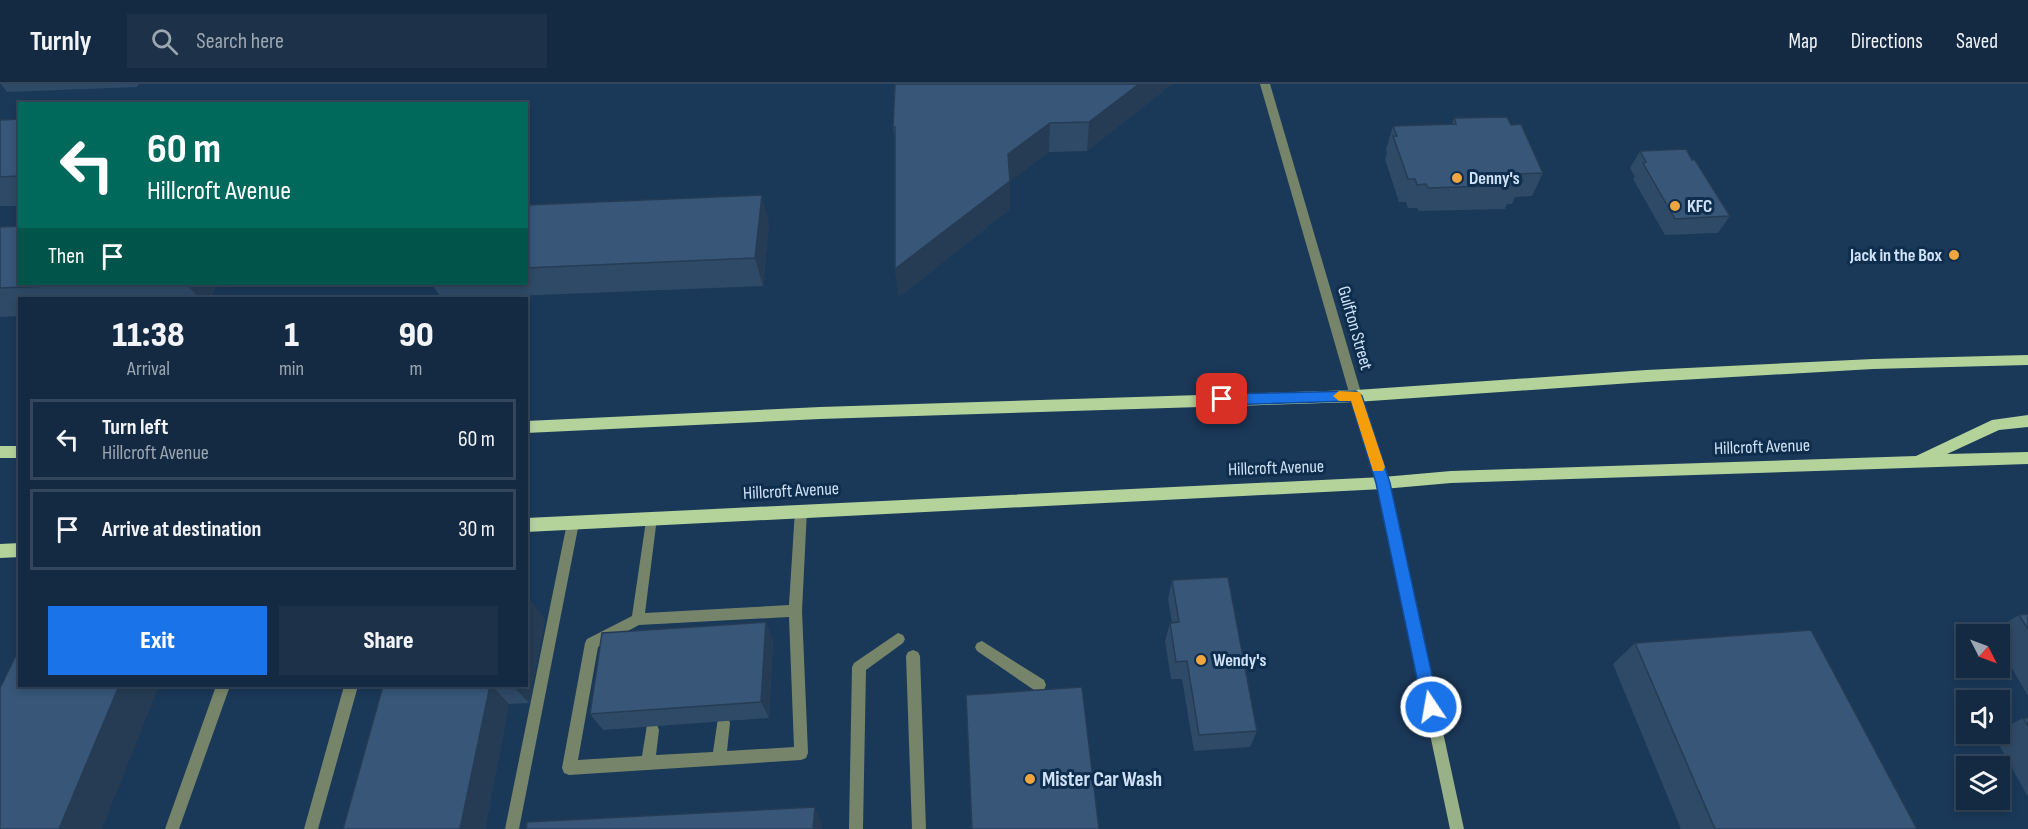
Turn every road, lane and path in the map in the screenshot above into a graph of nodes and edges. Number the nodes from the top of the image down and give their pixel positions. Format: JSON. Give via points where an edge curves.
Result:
{"nodes":[{"id":1,"x":1266,"y":84,"type":"edge"},
{"id":2,"x":2028,"y":360,"type":"edge"},
{"id":3,"x":1356,"y":396,"type":"junction"},
{"id":4,"x":2028,"y":421,"type":"edge"},
{"id":5,"x":528,"y":427,"type":"edge"},
{"id":6,"x":18,"y":452,"type":"edge"},
{"id":7,"x":0,"y":453,"type":"edge"},
{"id":8,"x":2028,"y":458,"type":"edge"},
{"id":9,"x":1916,"y":462,"type":"junction"},
{"id":10,"x":1383,"y":483,"type":"junction"},
{"id":11,"x":801,"y":510,"type":"junction"},
{"id":12,"x":651,"y":518,"type":"junction"},
{"id":13,"x":573,"y":523,"type":"junction"},
{"id":14,"x":528,"y":525,"type":"edge"},
{"id":15,"x":18,"y":550,"type":"edge"},
{"id":16,"x":0,"y":551,"type":"edge"},
{"id":17,"x":795,"y":611,"type":"junction"},
{"id":18,"x":638,"y":619,"type":"junction"},
{"id":19,"x":898,"y":639,"type":"dead end"},
{"id":20,"x":982,"y":647,"type":"dead end"},
{"id":21,"x":913,"y":656,"type":"dead end"},
{"id":22,"x":1039,"y":685,"type":"dead end"},
{"id":23,"x":223,"y":687,"type":"edge"},
{"id":24,"x":351,"y":687,"type":"edge"},
{"id":25,"x":723,"y":723,"type":"edge"},
{"id":26,"x":652,"y":730,"type":"edge"},
{"id":27,"x":719,"y":758,"type":"junction"},
{"id":28,"x":648,"y":763,"type":"junction"},
{"id":29,"x":172,"y":829,"type":"edge"},
{"id":30,"x":311,"y":829,"type":"edge"},
{"id":31,"x":512,"y":829,"type":"edge"},
{"id":32,"x":856,"y":829,"type":"edge"},
{"id":33,"x":919,"y":829,"type":"edge"},
{"id":34,"x":1457,"y":829,"type":"edge"}],
"edges":[{"from":1,"to":3,"type":"street","name":"Gulfton Street"},
{"from":2,"to":3,"type":"main road","via":[[1670,374]]},
{"from":3,"to":5,"type":"main road","via":[[820,413]]},
{"from":3,"to":10,"type":"main road","name":"Gulfton Street"},
{"from":4,"to":9,"type":"main road","via":[[1997,424]]},
{"from":6,"to":7,"type":"main road"},
{"from":8,"to":9,"type":"main road","name":"Hillcroft Avenue"},
{"from":9,"to":10,"type":"main road","name":"Hillcroft Avenue","via":[[1451,477]]},
{"from":10,"to":11,"type":"main road","name":"Hillcroft Avenue"},
{"from":10,"to":34,"type":"main road","name":"Gulfton Street"},
{"from":11,"to":12,"type":"main road","name":"Hillcroft Avenue"},
{"from":11,"to":17,"type":"street"},
{"from":12,"to":13,"type":"main road","name":"Hillcroft Avenue"},
{"from":12,"to":18,"type":"street"},
{"from":13,"to":14,"type":"main road","name":"Hillcroft Avenue"},
{"from":13,"to":31,"type":"street"},
{"from":15,"to":16,"type":"main road"},
{"from":17,"to":18,"type":"street","via":[[665,622]]},
{"from":17,"to":27,"type":"street","via":[[801,753]]},
{"from":18,"to":28,"type":"street","via":[[592,643],[570,768]]},
{"from":19,"to":32,"type":"street","via":[[859,667]]},
{"from":20,"to":22,"type":"street"},
{"from":21,"to":33,"type":"street"},
{"from":23,"to":29,"type":"street"},
{"from":24,"to":30,"type":"street"},
{"from":25,"to":27,"type":"street"},
{"from":26,"to":28,"type":"street"},
{"from":27,"to":28,"type":"street"}]}
